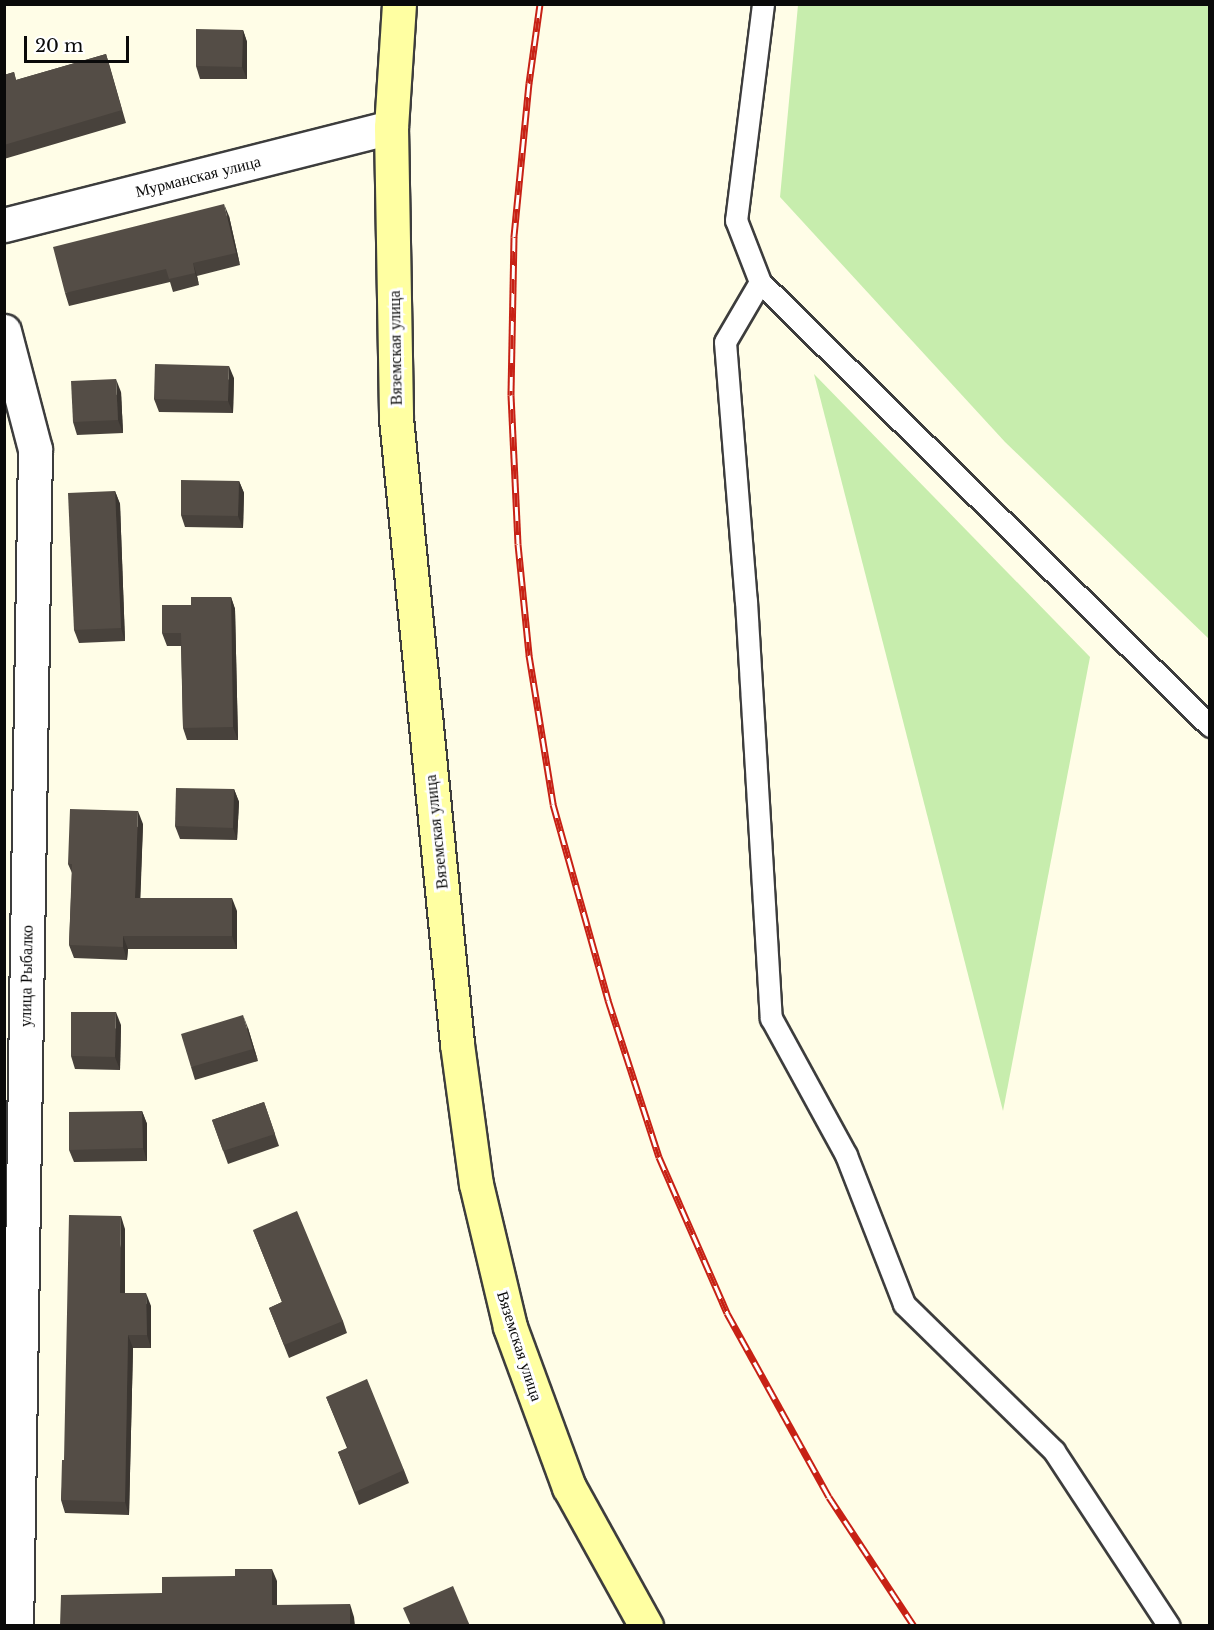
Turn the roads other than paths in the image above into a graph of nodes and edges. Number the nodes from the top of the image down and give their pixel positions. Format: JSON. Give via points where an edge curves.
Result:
{"nodes":[{"id":1,"x":399,"y":4,"type":"edge"},
{"id":2,"x":763,"y":4,"type":"edge"},
{"id":3,"x":391,"y":127,"type":"junction"},
{"id":4,"x":4,"y":225,"type":"edge"},
{"id":5,"x":760,"y":282,"type":"junction"},
{"id":6,"x":4,"y":331,"type":"edge"},
{"id":7,"x":1209,"y":726,"type":"edge"},
{"id":8,"x":16,"y":1626,"type":"edge"},
{"id":9,"x":646,"y":1626,"type":"edge"},
{"id":10,"x":1169,"y":1626,"type":"edge"}],
"edges":[{"from":1,"to":3,"type":"main road","name":"Вяземская улица"},
{"from":2,"to":5,"type":"lane","via":[[736,220]]},
{"from":3,"to":4,"type":"street","name":"Мурманская улица"},
{"from":3,"to":9,"type":"main road","name":"Вяземская улица","via":[[396,418],[457,1044],[476,1184],[510,1327],[569,1487]]},
{"from":5,"to":7,"type":"lane"},
{"from":5,"to":10,"type":"lane","via":[[726,342],[771,1018],[846,1155],[904,1304],[1054,1451]]},
{"from":6,"to":8,"type":"street","name":"улица Рыбалко","via":[[35,449]]}]}
